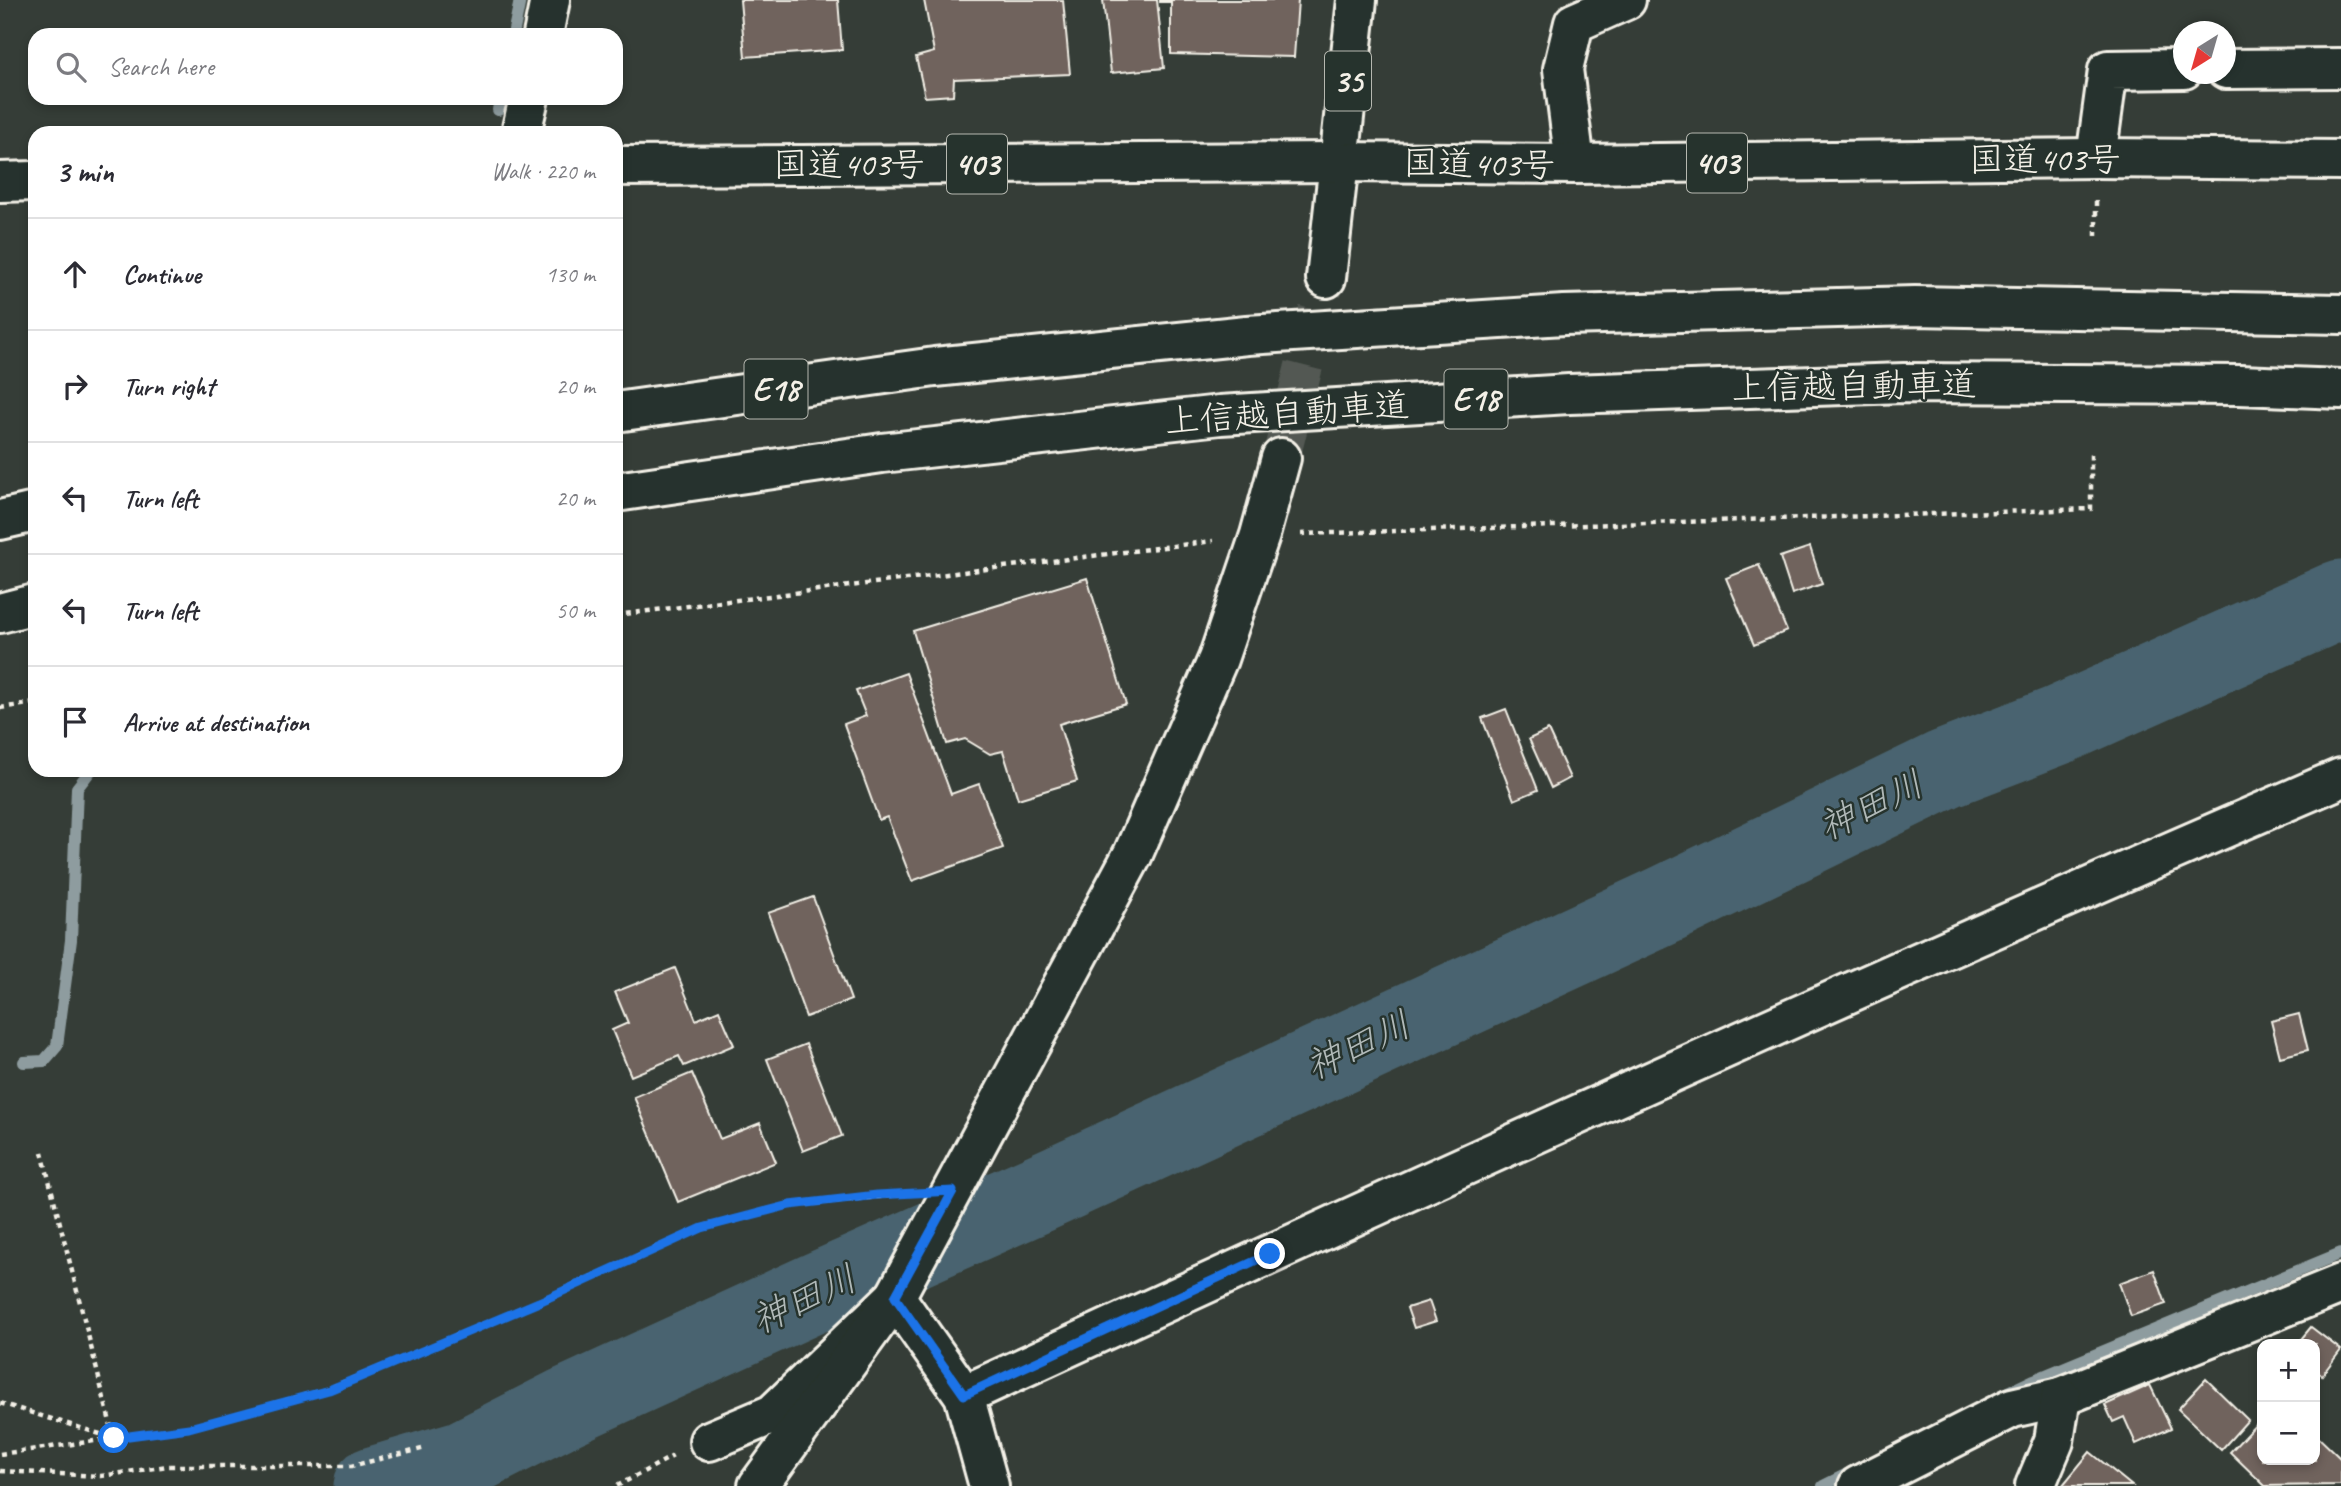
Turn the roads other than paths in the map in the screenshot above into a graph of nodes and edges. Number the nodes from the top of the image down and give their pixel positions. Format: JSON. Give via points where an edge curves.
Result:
{"nodes":[{"id":1,"x":550,"y":0,"type":"edge"},
{"id":2,"x":1357,"y":0,"type":"edge"},
{"id":3,"x":1626,"y":0,"type":"edge"},
{"id":4,"x":544,"y":28,"type":"edge"},
{"id":5,"x":2341,"y":68,"type":"edge"},
{"id":6,"x":2173,"y":69,"type":"edge"},
{"id":7,"x":2236,"y":69,"type":"edge"},
{"id":8,"x":527,"y":105,"type":"edge"},
{"id":9,"x":523,"y":126,"type":"edge"},
{"id":10,"x":2096,"y":158,"type":"junction"},
{"id":11,"x":2341,"y":160,"type":"edge"},
{"id":12,"x":1339,"y":162,"type":"junction"},
{"id":13,"x":1575,"y":164,"type":"junction"},
{"id":14,"x":623,"y":166,"type":"edge"},
{"id":15,"x":28,"y":181,"type":"edge"},
{"id":16,"x":0,"y":182,"type":"edge"},
{"id":17,"x":1326,"y":278,"type":"tunnel mouth"},
{"id":18,"x":2341,"y":314,"type":"edge"},
{"id":19,"x":936,"y":367,"type":"junction"},
{"id":20,"x":2341,"y":389,"type":"edge"},
{"id":21,"x":623,"y":393,"type":"edge"},
{"id":22,"x":623,"y":411,"type":"edge"},
{"id":23,"x":1281,"y":458,"type":"tunnel mouth"},
{"id":24,"x":28,"y":487,"type":"edge"},
{"id":25,"x":623,"y":491,"type":"edge"},
{"id":26,"x":0,"y":492,"type":"edge"},
{"id":27,"x":28,"y":514,"type":"edge"},
{"id":28,"x":0,"y":520,"type":"edge"},
{"id":29,"x":28,"y":593,"type":"edge"},
{"id":30,"x":0,"y":599,"type":"edge"},
{"id":31,"x":28,"y":606,"type":"edge"},
{"id":32,"x":0,"y":613,"type":"edge"},
{"id":33,"x":2341,"y":778,"type":"edge"},
{"id":34,"x":2341,"y":1284,"type":"edge"},
{"id":35,"x":895,"y":1297,"type":"junction"},
{"id":36,"x":964,"y":1395,"type":"junction"},
{"id":37,"x":2061,"y":1397,"type":"junction"},
{"id":38,"x":709,"y":1441,"type":"road end"},
{"id":39,"x":758,"y":1486,"type":"edge"},
{"id":40,"x":989,"y":1486,"type":"edge"},
{"id":41,"x":1858,"y":1486,"type":"edge"},
{"id":42,"x":2035,"y":1486,"type":"edge"}],
"edges":[{"from":1,"to":4,"type":"main road"},
{"from":2,"to":12,"type":"main road","number":"35"},
{"from":3,"to":13,"type":"main road","via":[[1574,23],[1563,69]]},
{"from":5,"to":7,"type":"main road"},
{"from":6,"to":10,"type":"main road","via":[[2108,70]]},
{"from":8,"to":9,"type":"main road"},
{"from":10,"to":11,"type":"main road","name":"国道403号","number":"403"},
{"from":10,"to":13,"type":"main road","name":"国道403号","number":"403"},
{"from":12,"to":13,"type":"main road","name":"国道403号","number":"403"},
{"from":12,"to":14,"type":"main road","name":"国道403号","number":"403"},
{"from":12,"to":17,"type":"main road"},
{"from":15,"to":16,"type":"main road"},
{"from":18,"to":19,"type":"main road","number":"E18","via":[[1915,306],[1564,315],[1247,335]]},
{"from":19,"to":21,"type":"main road","via":[[722,380]]},
{"from":19,"to":22,"type":"main road","number":"E18"},
{"from":20,"to":25,"type":"main road","name":"上信越自動車道","number":"E18","via":[[1904,383],[1569,394],[1220,415],[882,453]]},
{"from":23,"to":35,"type":"main road","via":[[1261,535],[1217,659],[1133,854]]},
{"from":24,"to":26,"type":"main road"},
{"from":27,"to":28,"type":"main road"},
{"from":29,"to":30,"type":"main road"},
{"from":31,"to":32,"type":"main road"},
{"from":33,"to":36,"type":"main road","via":[[1588,1110]]},
{"from":34,"to":37,"type":"main road"},
{"from":35,"to":36,"type":"main road"},
{"from":35,"to":38,"type":"main road","via":[[773,1414]]},
{"from":35,"to":39,"type":"main road"},
{"from":36,"to":40,"type":"main road"},
{"from":37,"to":41,"type":"main road","via":[[2012,1408]]},
{"from":37,"to":42,"type":"main road","via":[[2054,1441]]}]}
